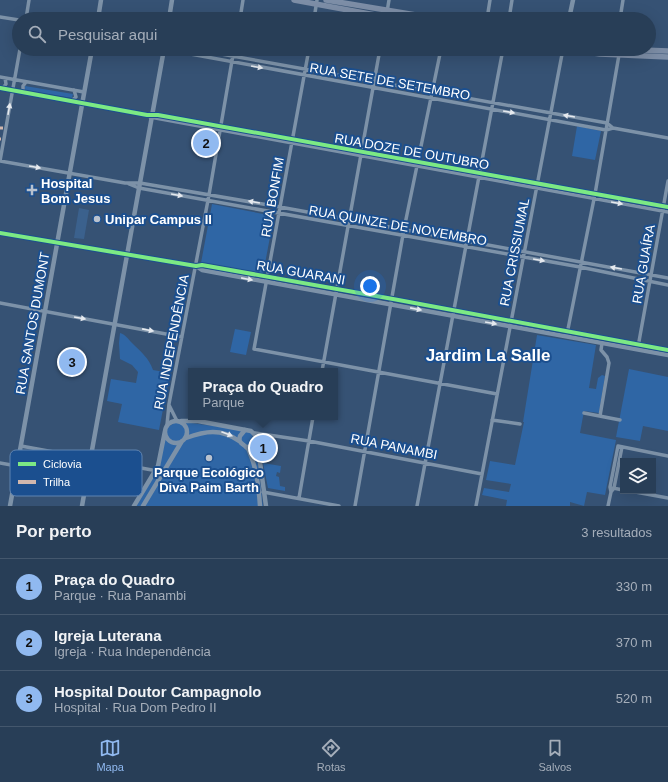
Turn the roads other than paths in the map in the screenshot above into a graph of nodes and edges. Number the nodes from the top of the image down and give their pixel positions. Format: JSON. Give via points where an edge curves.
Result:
{"nodes":[{"id":1,"x":29,"y":0,"type":"edge"},
{"id":2,"x":101,"y":0,"type":"edge"},
{"id":3,"x":172,"y":0,"type":"edge"},
{"id":4,"x":243,"y":0,"type":"edge"},
{"id":5,"x":294,"y":0,"type":"edge"},
{"id":6,"x":326,"y":0,"type":"edge"},
{"id":7,"x":389,"y":0,"type":"edge"},
{"id":8,"x":490,"y":0,"type":"edge"},
{"id":9,"x":512,"y":0,"type":"edge"},
{"id":10,"x":573,"y":0,"type":"edge"},
{"id":11,"x":623,"y":0,"type":"edge"},
{"id":12,"x":317,"y":2,"type":"edge"},
{"id":13,"x":387,"y":10,"type":"junction"},
{"id":14,"x":27,"y":12,"type":"edge"},
{"id":15,"x":99,"y":12,"type":"edge"},
{"id":16,"x":170,"y":12,"type":"edge"},
{"id":17,"x":241,"y":12,"type":"edge"},
{"id":18,"x":315,"y":12,"type":"edge"},
{"id":19,"x":360,"y":12,"type":"edge"},
{"id":20,"x":399,"y":12,"type":"edge"},
{"id":21,"x":488,"y":12,"type":"edge"},
{"id":22,"x":510,"y":12,"type":"edge"},
{"id":23,"x":570,"y":12,"type":"edge"},
{"id":24,"x":621,"y":12,"type":"edge"},
{"id":25,"x":0,"y":17,"type":"edge"},
{"id":26,"x":12,"y":19,"type":"edge"},
{"id":27,"x":656,"y":51,"type":"edge"},
{"id":28,"x":668,"y":51,"type":"edge"},
{"id":29,"x":19,"y":56,"type":"edge"},
{"id":30,"x":91,"y":56,"type":"edge"},
{"id":31,"x":163,"y":56,"type":"edge"},
{"id":32,"x":201,"y":56,"type":"edge"},
{"id":33,"x":233,"y":56,"type":"joint"},
{"id":34,"x":308,"y":56,"type":"edge"},
{"id":35,"x":379,"y":56,"type":"edge"},
{"id":36,"x":439,"y":56,"type":"edge"},
{"id":37,"x":502,"y":56,"type":"edge"},
{"id":38,"x":562,"y":56,"type":"edge"},
{"id":39,"x":618,"y":56,"type":"edge"},
{"id":40,"x":656,"y":56,"type":"edge"},
{"id":41,"x":668,"y":57,"type":"edge"},
{"id":42,"x":232,"y":62,"type":"junction"},
{"id":43,"x":305,"y":70,"type":"junction"},
{"id":44,"x":304,"y":76,"type":"junction"},
{"id":45,"x":2,"y":78,"type":"edge"},
{"id":46,"x":15,"y":80,"type":"junction"},
{"id":47,"x":26,"y":82,"type":"junction"},
{"id":48,"x":375,"y":82,"type":"junction"},
{"id":49,"x":1,"y":88,"type":"edge"},
{"id":50,"x":374,"y":88,"type":"junction"},
{"id":51,"x":74,"y":90,"type":"junction"},
{"id":52,"x":13,"y":91,"type":"junction"},
{"id":53,"x":23,"y":92,"type":"junction"},
{"id":54,"x":84,"y":92,"type":"junction"},
{"id":55,"x":432,"y":92,"type":"junction"},
{"id":56,"x":430,"y":98,"type":"junction"},
{"id":57,"x":71,"y":101,"type":"junction"},
{"id":58,"x":82,"y":103,"type":"junction"},
{"id":59,"x":493,"y":103,"type":"junction"},
{"id":60,"x":492,"y":109,"type":"junction"},
{"id":61,"x":551,"y":113,"type":"junction"},
{"id":62,"x":150,"y":116,"type":"junction"},
{"id":63,"x":549,"y":120,"type":"junction"},
{"id":64,"x":607,"y":123,"type":"junction"},
{"id":65,"x":221,"y":126,"type":"junction"},
{"id":66,"x":613,"y":128,"type":"junction"},
{"id":67,"x":606,"y":130,"type":"junction"},
{"id":68,"x":220,"y":131,"type":"junction"},
{"id":69,"x":668,"y":138,"type":"edge"},
{"id":70,"x":293,"y":140,"type":"junction"},
{"id":71,"x":292,"y":144,"type":"junction"},
{"id":72,"x":362,"y":152,"type":"junction"},
{"id":73,"x":361,"y":157,"type":"junction"},
{"id":74,"x":0,"y":161,"type":"edge"},
{"id":75,"x":417,"y":164,"type":"junction"},
{"id":76,"x":70,"y":173,"type":"junction"},
{"id":77,"x":480,"y":173,"type":"junction"},
{"id":78,"x":479,"y":178,"type":"junction"},
{"id":79,"x":668,"y":181,"type":"edge"},
{"id":80,"x":537,"y":184,"type":"junction"},
{"id":81,"x":139,"y":186,"type":"junction"},
{"id":82,"x":536,"y":188,"type":"junction"},
{"id":83,"x":595,"y":194,"type":"junction"},
{"id":84,"x":209,"y":195,"type":"junction"},
{"id":85,"x":594,"y":199,"type":"junction"},
{"id":86,"x":208,"y":201,"type":"junction"},
{"id":87,"x":663,"y":206,"type":"junction"},
{"id":88,"x":280,"y":207,"type":"junction"},
{"id":89,"x":668,"y":207,"type":"edge"},
{"id":90,"x":662,"y":211,"type":"junction"},
{"id":91,"x":668,"y":212,"type":"edge"},
{"id":92,"x":279,"y":214,"type":"junction"},
{"id":93,"x":349,"y":220,"type":"junction"},
{"id":94,"x":348,"y":226,"type":"junction"},
{"id":95,"x":404,"y":229,"type":"junction"},
{"id":96,"x":0,"y":233,"type":"edge"},
{"id":97,"x":403,"y":236,"type":"junction"},
{"id":98,"x":466,"y":241,"type":"junction"},
{"id":99,"x":58,"y":243,"type":"junction"},
{"id":100,"x":465,"y":247,"type":"junction"},
{"id":101,"x":524,"y":252,"type":"junction"},
{"id":102,"x":127,"y":255,"type":"junction"},
{"id":103,"x":523,"y":257,"type":"junction"},
{"id":104,"x":581,"y":262,"type":"junction"},
{"id":105,"x":196,"y":266,"type":"junction"},
{"id":106,"x":580,"y":267,"type":"junction"},
{"id":107,"x":651,"y":275,"type":"junction"},
{"id":108,"x":268,"y":277,"type":"junction"},
{"id":109,"x":668,"y":278,"type":"edge"},
{"id":110,"x":650,"y":281,"type":"junction"},
{"id":111,"x":266,"y":282,"type":"junction"},
{"id":112,"x":668,"y":285,"type":"edge"},
{"id":113,"x":337,"y":289,"type":"junction"},
{"id":114,"x":336,"y":295,"type":"junction"},
{"id":115,"x":393,"y":299,"type":"junction"},
{"id":116,"x":0,"y":303,"type":"edge"},
{"id":117,"x":392,"y":304,"type":"junction"},
{"id":118,"x":454,"y":310,"type":"junction"},
{"id":119,"x":45,"y":312,"type":"junction"},
{"id":120,"x":453,"y":316,"type":"junction"},
{"id":121,"x":511,"y":320,"type":"junction"},
{"id":122,"x":114,"y":324,"type":"junction"},
{"id":123,"x":510,"y":326,"type":"junction"},
{"id":124,"x":567,"y":334,"type":"junction"},
{"id":125,"x":182,"y":337,"type":"junction"},
{"id":126,"x":602,"y":343,"type":"junction"},
{"id":127,"x":638,"y":347,"type":"junction"},
{"id":128,"x":668,"y":350,"type":"edge"},
{"id":129,"x":668,"y":355,"type":"edge"},
{"id":130,"x":324,"y":362,"type":"junction"},
{"id":131,"x":323,"y":368,"type":"edge"},
{"id":132,"x":379,"y":373,"type":"junction"},
{"id":133,"x":440,"y":384,"type":"junction"},
{"id":134,"x":497,"y":394,"type":"junction"},
{"id":135,"x":169,"y":404,"type":"junction"},
{"id":136,"x":584,"y":413,"type":"dead end"},
{"id":137,"x":600,"y":416,"type":"junction"},
{"id":138,"x":312,"y":420,"type":"edge"},
{"id":139,"x":492,"y":420,"type":"junction"},
{"id":140,"x":620,"y":420,"type":"dead end"},
{"id":141,"x":179,"y":421,"type":"junction"},
{"id":142,"x":520,"y":424,"type":"dead end"},
{"id":143,"x":167,"y":425,"type":"junction"},
{"id":144,"x":245,"y":430,"type":"junction"},
{"id":145,"x":165,"y":431,"type":"junction"},
{"id":146,"x":255,"y":433,"type":"junction"},
{"id":147,"x":184,"y":439,"type":"junction"},
{"id":148,"x":239,"y":441,"type":"junction"},
{"id":149,"x":309,"y":441,"type":"junction"},
{"id":150,"x":256,"y":442,"type":"junction"},
{"id":151,"x":21,"y":446,"type":"junction"},
{"id":152,"x":246,"y":447,"type":"junction"},
{"id":153,"x":20,"y":450,"type":"edge"},
{"id":154,"x":42,"y":450,"type":"edge"},
{"id":155,"x":92,"y":450,"type":"edge"},
{"id":156,"x":365,"y":452,"type":"junction"},
{"id":157,"x":668,"y":456,"type":"edge"},
{"id":158,"x":0,"y":463,"type":"edge"},
{"id":159,"x":425,"y":463,"type":"junction"},
{"id":160,"x":10,"y":465,"type":"edge"},
{"id":161,"x":142,"y":469,"type":"edge"},
{"id":162,"x":155,"y":471,"type":"junction"},
{"id":163,"x":163,"y":472,"type":"junction"},
{"id":164,"x":482,"y":474,"type":"junction"},
{"id":165,"x":612,"y":488,"type":"junction"},
{"id":166,"x":620,"y":489,"type":"edge"},
{"id":167,"x":258,"y":491,"type":"junction"},
{"id":168,"x":265,"y":492,"type":"junction"},
{"id":169,"x":142,"y":493,"type":"edge"},
{"id":170,"x":646,"y":494,"type":"edge"},
{"id":171,"x":12,"y":496,"type":"edge"},
{"id":172,"x":84,"y":496,"type":"edge"},
{"id":173,"x":140,"y":496,"type":"edge"},
{"id":174,"x":299,"y":498,"type":"junction"},
{"id":175,"x":668,"y":498,"type":"edge"},
{"id":176,"x":10,"y":506,"type":"edge"},
{"id":177,"x":82,"y":506,"type":"edge"},
{"id":178,"x":134,"y":506,"type":"edge"},
{"id":179,"x":143,"y":506,"type":"edge"},
{"id":180,"x":260,"y":506,"type":"edge"},
{"id":181,"x":266,"y":506,"type":"edge"},
{"id":182,"x":339,"y":506,"type":"edge"},
{"id":183,"x":355,"y":506,"type":"edge"},
{"id":184,"x":417,"y":506,"type":"edge"},
{"id":185,"x":476,"y":506,"type":"edge"},
{"id":186,"x":608,"y":506,"type":"edge"}],
"edges":[{"from":1,"to":14,"type":"street"},
{"from":2,"to":15,"type":"street"},
{"from":3,"to":16,"type":"street"},
{"from":4,"to":17,"type":"street"},
{"from":5,"to":12,"type":"main road"},
{"from":6,"to":13,"type":"main road"},
{"from":7,"to":13,"type":"street"},
{"from":8,"to":21,"type":"street"},
{"from":9,"to":22,"type":"street"},
{"from":10,"to":23,"type":"street"},
{"from":11,"to":24,"type":"street"},
{"from":12,"to":18,"type":"street"},
{"from":12,"to":19,"type":"main road"},
{"from":13,"to":20,"type":"main road"},
{"from":25,"to":26,"type":"street"},
{"from":27,"to":28,"type":"main road"},
{"from":29,"to":46,"type":"street"},
{"from":30,"to":54,"type":"street","name":"RUA SANTOS DUMONT"},
{"from":31,"to":62,"type":"street"},
{"from":32,"to":42,"type":"street","name":"RUA SETE DE SETEMBRO"},
{"from":33,"to":42,"type":"street","name":"RUA INDEPENDÊNCIA"},
{"from":33,"to":43,"type":"street","name":"RUA SETE DE SETEMBRO"},
{"from":34,"to":43,"type":"street","name":"RUA BONFIM"},
{"from":35,"to":48,"type":"street"},
{"from":36,"to":55,"type":"street"},
{"from":37,"to":59,"type":"street"},
{"from":38,"to":61,"type":"street","name":"RUA CRISSIUMAL"},
{"from":39,"to":64,"type":"street"},
{"from":40,"to":41,"type":"main road"},
{"from":42,"to":44,"type":"street","name":"RUA SETE DE SETEMBRO","one_way":true},
{"from":42,"to":65,"type":"street","name":"RUA INDEPENDÊNCIA"},
{"from":43,"to":44,"type":"street","name":"RUA BONFIM"},
{"from":43,"to":48,"type":"street","name":"RUA SETE DE SETEMBRO"},
{"from":44,"to":50,"type":"street","name":"RUA SETE DE SETEMBRO"},
{"from":44,"to":70,"type":"street","name":"RUA BONFIM"},
{"from":45,"to":46,"type":"street"},
{"from":45,"to":49,"type":"street","via":[[7,83]]},
{"from":46,"to":47,"type":"street"},
{"from":46,"to":52,"type":"street"},
{"from":47,"to":51,"type":"street"},
{"from":47,"to":53,"type":"street"},
{"from":48,"to":50,"type":"street"},
{"from":48,"to":55,"type":"street","name":"RUA SETE DE SETEMBRO"},
{"from":49,"to":52,"type":"street","name":"RUA DOZE DE OUTUBRO"},
{"from":50,"to":56,"type":"street","name":"RUA SETE DE SETEMBRO"},
{"from":50,"to":72,"type":"street"},
{"from":51,"to":54,"type":"street"},
{"from":51,"to":57,"type":"street","via":[[76,96]]},
{"from":52,"to":53,"type":"street","name":"RUA DOZE DE OUTUBRO"},
{"from":74,"to":52,"type":"street","one_way":true},
{"from":53,"to":57,"type":"street","name":"RUA DOZE DE OUTUBRO"},
{"from":54,"to":58,"type":"street","name":"RUA SANTOS DUMONT"},
{"from":55,"to":56,"type":"street"},
{"from":55,"to":59,"type":"street","name":"RUA SETE DE SETEMBRO"},
{"from":56,"to":60,"type":"street","name":"RUA SETE DE SETEMBRO"},
{"from":56,"to":75,"type":"street"},
{"from":57,"to":58,"type":"street","name":"RUA DOZE DE OUTUBRO"},
{"from":58,"to":62,"type":"street","name":"RUA DOZE DE OUTUBRO"},
{"from":58,"to":76,"type":"street","name":"RUA SANTOS DUMONT"},
{"from":59,"to":60,"type":"street"},
{"from":59,"to":61,"type":"street","name":"RUA SETE DE SETEMBRO"},
{"from":60,"to":63,"type":"street","name":"RUA SETE DE SETEMBRO","one_way":true},
{"from":60,"to":77,"type":"street"},
{"from":61,"to":63,"type":"street","name":"RUA CRISSIUMAL"},
{"from":64,"to":61,"type":"street","name":"RUA SETE DE SETEMBRO","one_way":true},
{"from":62,"to":65,"type":"street","name":"RUA DOZE DE OUTUBRO"},
{"from":62,"to":68,"type":"street"},
{"from":62,"to":81,"type":"street"},
{"from":63,"to":67,"type":"street","name":"RUA SETE DE SETEMBRO"},
{"from":63,"to":80,"type":"street","name":"RUA CRISSIUMAL"},
{"from":64,"to":66,"type":"street","name":"RUA SETE DE SETEMBRO"},
{"from":64,"to":67,"type":"street"},
{"from":65,"to":68,"type":"street","name":"RUA INDEPENDÊNCIA"},
{"from":65,"to":70,"type":"street","name":"RUA DOZE DE OUTUBRO"},
{"from":66,"to":67,"type":"street","name":"RUA SETE DE SETEMBRO"},
{"from":66,"to":69,"type":"street","name":"RUA SETE DE SETEMBRO"},
{"from":67,"to":83,"type":"street"},
{"from":68,"to":71,"type":"street"},
{"from":68,"to":84,"type":"street","name":"RUA INDEPENDÊNCIA"},
{"from":70,"to":71,"type":"street","name":"RUA BONFIM"},
{"from":70,"to":72,"type":"street","name":"RUA DOZE DE OUTUBRO"},
{"from":71,"to":73,"type":"street"},
{"from":71,"to":88,"type":"street","name":"RUA BONFIM"},
{"from":72,"to":73,"type":"street"},
{"from":72,"to":75,"type":"street","name":"RUA DOZE DE OUTUBRO"},
{"from":73,"to":75,"type":"street"},
{"from":73,"to":93,"type":"street"},
{"from":74,"to":76,"type":"street","name":"RUA QUINZE DE NOVEMBRO","one_way":true},
{"from":75,"to":77,"type":"street","name":"RUA DOZE DE OUTUBRO"},
{"from":75,"to":78,"type":"street"},
{"from":75,"to":95,"type":"street"},
{"from":76,"to":81,"type":"street","name":"RUA QUINZE DE NOVEMBRO"},
{"from":76,"to":99,"type":"street","name":"RUA SANTOS DUMONT"},
{"from":77,"to":78,"type":"street"},
{"from":77,"to":80,"type":"street","name":"RUA DOZE DE OUTUBRO"},
{"from":78,"to":82,"type":"street"},
{"from":78,"to":98,"type":"street"},
{"from":79,"to":87,"type":"street","name":"RUA GUAÍRA"},
{"from":80,"to":82,"type":"street","name":"RUA CRISSIUMAL"},
{"from":80,"to":83,"type":"street","name":"RUA DOZE DE OUTUBRO"},
{"from":81,"to":84,"type":"street","name":"RUA QUINZE DE NOVEMBRO"},
{"from":81,"to":86,"type":"street","name":"RUA QUINZE DE NOVEMBRO","one_way":true},
{"from":81,"to":102,"type":"street"},
{"from":82,"to":85,"type":"street"},
{"from":82,"to":101,"type":"street","name":"RUA CRISSIUMAL"},
{"from":83,"to":85,"type":"street"},
{"from":83,"to":87,"type":"street","name":"RUA DOZE DE OUTUBRO"},
{"from":84,"to":86,"type":"street","name":"RUA INDEPENDÊNCIA"},
{"from":88,"to":84,"type":"street","name":"RUA QUINZE DE NOVEMBRO","one_way":true},
{"from":85,"to":90,"type":"street","one_way":true},
{"from":85,"to":104,"type":"street"},
{"from":86,"to":92,"type":"street","name":"RUA QUINZE DE NOVEMBRO"},
{"from":86,"to":105,"type":"street","name":"RUA INDEPENDÊNCIA"},
{"from":87,"to":89,"type":"street","name":"RUA DOZE DE OUTUBRO"},
{"from":87,"to":90,"type":"street","name":"RUA GUAÍRA"},
{"from":88,"to":92,"type":"street","name":"RUA BONFIM"},
{"from":88,"to":93,"type":"street","name":"RUA QUINZE DE NOVEMBRO"},
{"from":90,"to":91,"type":"street"},
{"from":90,"to":107,"type":"street","name":"RUA GUAÍRA"},
{"from":92,"to":94,"type":"street","name":"RUA QUINZE DE NOVEMBRO"},
{"from":92,"to":108,"type":"street","name":"RUA BONFIM"},
{"from":93,"to":94,"type":"street"},
{"from":93,"to":95,"type":"street","name":"RUA QUINZE DE NOVEMBRO"},
{"from":94,"to":97,"type":"street","name":"RUA QUINZE DE NOVEMBRO"},
{"from":94,"to":113,"type":"street"},
{"from":95,"to":97,"type":"street"},
{"from":95,"to":98,"type":"street","name":"RUA QUINZE DE NOVEMBRO"},
{"from":96,"to":99,"type":"street","name":"RUA GUARANI"},
{"from":97,"to":100,"type":"street","name":"RUA QUINZE DE NOVEMBRO"},
{"from":97,"to":115,"type":"street"},
{"from":98,"to":100,"type":"street"},
{"from":98,"to":101,"type":"street","name":"RUA QUINZE DE NOVEMBRO"},
{"from":99,"to":102,"type":"street","name":"RUA GUARANI"},
{"from":99,"to":119,"type":"street","name":"RUA SANTOS DUMONT"},
{"from":100,"to":103,"type":"street","name":"RUA QUINZE DE NOVEMBRO"},
{"from":100,"to":118,"type":"street"},
{"from":101,"to":103,"type":"street","name":"RUA CRISSIUMAL"},
{"from":101,"to":104,"type":"street","name":"RUA QUINZE DE NOVEMBRO"},
{"from":102,"to":105,"type":"street","name":"RUA GUARANI"},
{"from":102,"to":122,"type":"street"},
{"from":103,"to":106,"type":"street","name":"RUA QUINZE DE NOVEMBRO","one_way":true},
{"from":103,"to":121,"type":"street","name":"RUA CRISSIUMAL"},
{"from":104,"to":106,"type":"street"},
{"from":107,"to":104,"type":"street","name":"RUA QUINZE DE NOVEMBRO","one_way":true},
{"from":105,"to":108,"type":"street","name":"RUA GUARANI"},
{"from":105,"to":111,"type":"street","name":"RUA GUARANI","one_way":true,"via":[[202,270]]},
{"from":105,"to":125,"type":"street","name":"RUA INDEPENDÊNCIA"},
{"from":106,"to":110,"type":"street","name":"RUA QUINZE DE NOVEMBRO"},
{"from":106,"to":124,"type":"street"},
{"from":107,"to":109,"type":"street","name":"RUA QUINZE DE NOVEMBRO"},
{"from":107,"to":110,"type":"street","name":"RUA GUAÍRA"},
{"from":108,"to":111,"type":"street","name":"RUA BONFIM"},
{"from":108,"to":113,"type":"street","name":"RUA GUARANI"},
{"from":110,"to":112,"type":"street","name":"RUA QUINZE DE NOVEMBRO"},
{"from":110,"to":127,"type":"street","name":"RUA GUAÍRA"},
{"from":111,"to":114,"type":"street","name":"RUA GUARANI"},
{"from":111,"to":130,"type":"street","name":"RUA BONFIM","via":[[254,349]]},
{"from":113,"to":114,"type":"street"},
{"from":113,"to":115,"type":"street","name":"RUA GUARANI"},
{"from":114,"to":117,"type":"street","name":"RUA GUARANI"},
{"from":114,"to":130,"type":"street"},
{"from":115,"to":117,"type":"street"},
{"from":115,"to":118,"type":"street","name":"RUA GUARANI"},
{"from":116,"to":119,"type":"street"},
{"from":117,"to":120,"type":"street","name":"RUA GUARANI","one_way":true},
{"from":117,"to":132,"type":"street"},
{"from":118,"to":120,"type":"street"},
{"from":118,"to":121,"type":"street","name":"RUA GUARANI"},
{"from":119,"to":122,"type":"street","one_way":true},
{"from":119,"to":151,"type":"street","name":"RUA SANTOS DUMONT"},
{"from":120,"to":123,"type":"street","name":"RUA GUARANI","one_way":true},
{"from":120,"to":133,"type":"street"},
{"from":121,"to":123,"type":"street","name":"RUA CRISSIUMAL"},
{"from":121,"to":124,"type":"street","name":"RUA GUARANI"},
{"from":122,"to":125,"type":"street","one_way":true},
{"from":122,"to":155,"type":"street"},
{"from":123,"to":124,"type":"street","name":"RUA GUARANI"},
{"from":123,"to":134,"type":"street","name":"RUA CRISSIUMAL"},
{"from":124,"to":126,"type":"street","name":"RUA GUARANI"},
{"from":124,"to":127,"type":"street","name":"RUA GUARANI"},
{"from":125,"to":135,"type":"street","name":"RUA INDEPENDÊNCIA"},
{"from":126,"to":127,"type":"street","name":"RUA GUARANI"},
{"from":126,"to":137,"type":"street","via":[[601,350],[609,362]]},
{"from":127,"to":128,"type":"street","name":"RUA GUARANI"},
{"from":127,"to":129,"type":"street","name":"RUA GUARANI"},
{"from":130,"to":131,"type":"street"},
{"from":130,"to":132,"type":"street"},
{"from":132,"to":133,"type":"street"},
{"from":132,"to":156,"type":"street"},
{"from":133,"to":134,"type":"street"},
{"from":133,"to":159,"type":"street"},
{"from":134,"to":139,"type":"street","name":"RUA CRISSIUMAL"},
{"from":135,"to":141,"type":"street"},
{"from":135,"to":143,"type":"street","name":"RUA INDEPENDÊNCIA"},
{"from":136,"to":137,"type":"street"},
{"from":137,"to":140,"type":"street"},
{"from":138,"to":149,"type":"street"},
{"from":139,"to":142,"type":"street"},
{"from":139,"to":164,"type":"street","name":"RUA CRISSIUMAL"},
{"from":141,"to":143,"type":"street"},
{"from":141,"to":144,"type":"street","via":[[198,421]]},
{"from":141,"to":147,"type":"street","via":[[187,428],[188,432]]},
{"from":143,"to":145,"type":"street"},
{"from":144,"to":146,"type":"street"},
{"from":144,"to":148,"type":"street"},
{"from":145,"to":147,"type":"street","via":[[169,440],[178,443]]},
{"from":145,"to":162,"type":"street"},
{"from":146,"to":149,"type":"street","name":"RUA PANAMBI"},
{"from":146,"to":150,"type":"street"},
{"from":147,"to":148,"type":"street","one_way":true,"via":[[198,433],[214,431],[228,434]]},
{"from":147,"to":163,"type":"street"},
{"from":148,"to":152,"type":"street"},
{"from":149,"to":156,"type":"street","name":"RUA PANAMBI"},
{"from":149,"to":174,"type":"street"},
{"from":150,"to":152,"type":"street","via":[[251,447]]},
{"from":150,"to":168,"type":"street"},
{"from":151,"to":153,"type":"street","name":"RUA SANTOS DUMONT"},
{"from":151,"to":154,"type":"street"},
{"from":152,"to":167,"type":"street","via":[[255,468]]},
{"from":156,"to":159,"type":"street","name":"RUA PANAMBI"},
{"from":156,"to":183,"type":"street"},
{"from":157,"to":165,"type":"street","via":[[618,446]]},
{"from":158,"to":160,"type":"street"},
{"from":159,"to":164,"type":"street","name":"RUA PANAMBI"},
{"from":159,"to":184,"type":"street"},
{"from":161,"to":162,"type":"street"},
{"from":162,"to":163,"type":"street"},
{"from":162,"to":169,"type":"street"},
{"from":163,"to":179,"type":"street"},
{"from":164,"to":185,"type":"street","name":"RUA CRISSIUMAL"},
{"from":165,"to":166,"type":"street"},
{"from":165,"to":186,"type":"street"},
{"from":167,"to":168,"type":"street"},
{"from":167,"to":180,"type":"street"},
{"from":168,"to":174,"type":"street"},
{"from":168,"to":181,"type":"street"},
{"from":170,"to":175,"type":"street"},
{"from":171,"to":176,"type":"street","name":"RUA SANTOS DUMONT"},
{"from":172,"to":177,"type":"street"},
{"from":173,"to":178,"type":"street"},
{"from":174,"to":182,"type":"street"}]}
